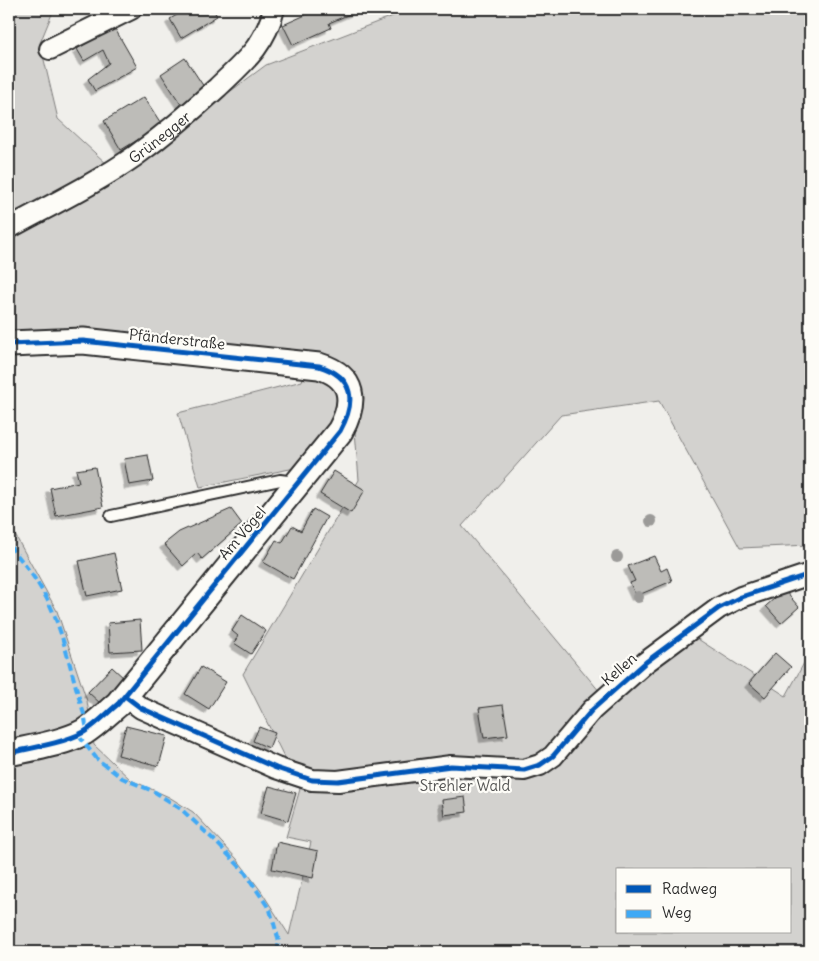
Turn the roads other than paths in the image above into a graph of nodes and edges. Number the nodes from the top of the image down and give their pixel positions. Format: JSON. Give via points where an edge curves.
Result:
{"nodes":[{"id":1,"x":131,"y":9,"type":"edge"},
{"id":2,"x":274,"y":9,"type":"edge"},
{"id":3,"x":50,"y":49,"type":"dead end"},
{"id":4,"x":9,"y":228,"type":"edge"},
{"id":5,"x":9,"y":344,"type":"edge"},
{"id":6,"x":340,"y":377,"type":"joint"},
{"id":7,"x":300,"y":482,"type":"junction"},
{"id":8,"x":111,"y":516,"type":"dead end"},
{"id":9,"x":810,"y":574,"type":"edge"},
{"id":10,"x":125,"y":696,"type":"junction"},
{"id":11,"x":9,"y":752,"type":"edge"}],
"edges":[{"from":1,"to":3,"type":"street"},
{"from":2,"to":4,"type":"street","name":"Grünegger","via":[[260,44],[176,123],[135,156]]},
{"from":5,"to":6,"type":"street","name":"Pfänderstraße","via":[[83,341],[319,366]]},
{"from":6,"to":7,"type":"street","name":"Am Vögel","via":[[349,390],[351,403],[347,417],[340,431]]},
{"from":7,"to":8,"type":"lane","via":[[280,480]]},
{"from":7,"to":10,"type":"street","name":"Am Vögel"},
{"from":9,"to":10,"type":"street","name":"Kellen","via":[[741,596],[719,608],[646,662],[605,698],[553,756],[524,770],[451,766],[338,781],[312,780],[276,768],[141,708]]},
{"from":10,"to":11,"type":"street","name":"Am Vögel","via":[[94,725],[78,735]]}]}
